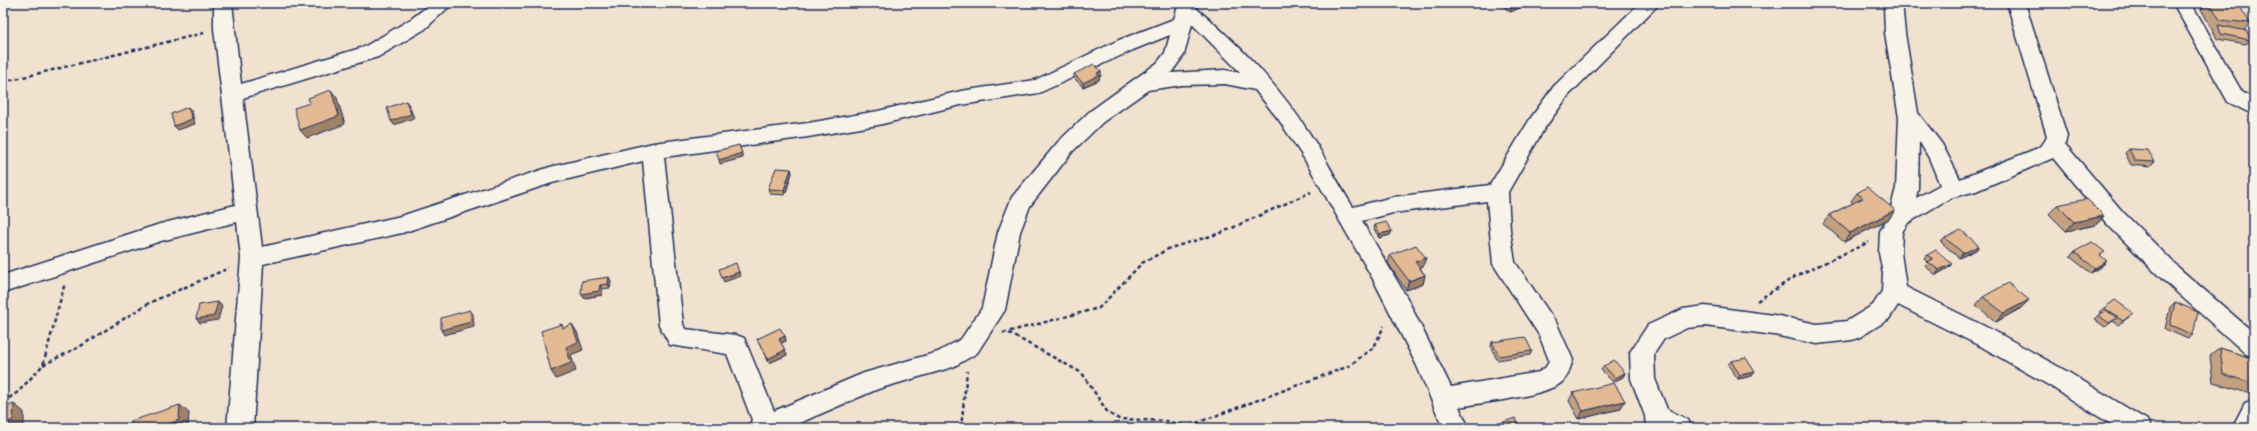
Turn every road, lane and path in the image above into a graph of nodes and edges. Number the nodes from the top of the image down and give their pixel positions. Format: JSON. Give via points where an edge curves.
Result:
{"nodes":[{"id":1,"x":223,"y":3,"type":"edge"},
{"id":2,"x":444,"y":3,"type":"edge"},
{"id":3,"x":1651,"y":3,"type":"edge"},
{"id":4,"x":1893,"y":3,"type":"edge"},
{"id":5,"x":2016,"y":3,"type":"edge"},
{"id":6,"x":2182,"y":3,"type":"edge"},
{"id":7,"x":1186,"y":12,"type":"edge"},
{"id":8,"x":224,"y":28,"type":"junction"},
{"id":9,"x":3,"y":82,"type":"edge"},
{"id":10,"x":1143,"y":83,"type":"junction"},
{"id":11,"x":1264,"y":85,"type":"junction"},
{"id":12,"x":232,"y":94,"type":"junction"},
{"id":13,"x":2254,"y":108,"type":"edge"},
{"id":14,"x":1908,"y":115,"type":"junction"},
{"id":15,"x":2054,"y":145,"type":"junction"},
{"id":16,"x":652,"y":151,"type":"junction"},
{"id":17,"x":1328,"y":186,"type":"junction"},
{"id":18,"x":1953,"y":189,"type":"junction"},
{"id":19,"x":1497,"y":192,"type":"junction"},
{"id":20,"x":245,"y":211,"type":"junction"},
{"id":21,"x":1349,"y":216,"type":"junction"},
{"id":22,"x":1896,"y":224,"type":"junction"},
{"id":23,"x":252,"y":258,"type":"junction"},
{"id":24,"x":71,"y":261,"type":"junction"},
{"id":25,"x":3,"y":284,"type":"edge"},
{"id":26,"x":1894,"y":292,"type":"junction"},
{"id":27,"x":1395,"y":300,"type":"junction"},
{"id":28,"x":1732,"y":318,"type":"junction"},
{"id":29,"x":1008,"y":333,"type":"junction"},
{"id":30,"x":973,"y":341,"type":"junction"},
{"id":31,"x":2254,"y":347,"type":"edge"},
{"id":32,"x":43,"y":365,"type":"junction"},
{"id":33,"x":1444,"y":399,"type":"junction"},
{"id":34,"x":3,"y":402,"type":"edge"},
{"id":35,"x":2254,"y":411,"type":"edge"},
{"id":36,"x":1658,"y":422,"type":"edge"},
{"id":37,"x":765,"y":427,"type":"edge"},
{"id":38,"x":1185,"y":427,"type":"edge"},
{"id":39,"x":240,"y":428,"type":"edge"},
{"id":40,"x":962,"y":428,"type":"edge"},
{"id":41,"x":1456,"y":428,"type":"edge"},
{"id":42,"x":1679,"y":428,"type":"edge"},
{"id":43,"x":2138,"y":428,"type":"edge"},
{"id":44,"x":2245,"y":428,"type":"edge"}],
"edges":[{"from":1,"to":8,"type":"street"},
{"from":2,"to":12,"type":"street","via":[[418,24],[371,52]]},
{"from":3,"to":19,"type":"street","via":[[1561,91],[1537,124]]},
{"from":4,"to":14,"type":"street"},
{"from":5,"to":15,"type":"street","via":[[2057,136]]},
{"from":6,"to":13,"type":"street","via":[[2235,97]]},
{"from":7,"to":10,"type":"street","via":[[1174,55],[1164,68]]},
{"from":7,"to":11,"type":"street","via":[[1211,30]]},
{"from":7,"to":16,"type":"street","via":[[1126,45],[1039,86],[961,98],[878,118],[816,129]]},
{"from":8,"to":9,"type":"path"},
{"from":8,"to":12,"type":"street"},
{"from":10,"to":11,"type":"street","via":[[1182,78],[1225,77]]},
{"from":10,"to":30,"type":"street","via":[[1096,117],[1065,147],[1020,203],[1009,232],[993,310]]},
{"from":11,"to":17,"type":"street","via":[[1313,156]]},
{"from":12,"to":20,"type":"street"},
{"from":14,"to":18,"type":"street","via":[[1925,131],[1936,148]]},
{"from":14,"to":22,"type":"street","via":[[1907,188]]},
{"from":15,"to":18,"type":"street","via":[[2038,156]]},
{"from":15,"to":31,"type":"street","via":[[2092,191],[2170,274]]},
{"from":16,"to":23,"type":"street","via":[[550,176],[402,224]]},
{"from":16,"to":37,"type":"street","via":[[671,325],[678,338],[736,345]]},
{"from":17,"to":21,"type":"street"},
{"from":17,"to":29,"type":"path","via":[[1221,233],[1170,248],[1142,263],[1099,308]]},
{"from":18,"to":22,"type":"street","via":[[1943,192]]},
{"from":19,"to":21,"type":"street","via":[[1394,205]]},
{"from":19,"to":33,"type":"street","via":[[1504,264],[1549,331],[1561,360],[1555,374],[1544,381]]},
{"from":20,"to":23,"type":"street"},
{"from":20,"to":24,"type":"street","via":[[160,233]]},
{"from":21,"to":27,"type":"street"},
{"from":22,"to":26,"type":"street","via":[[1890,253]]},
{"from":22,"to":28,"type":"path","via":[[1796,276]]},
{"from":23,"to":32,"type":"path","via":[[149,303],[79,347]]},
{"from":23,"to":39,"type":"street"},
{"from":24,"to":25,"type":"street"},
{"from":24,"to":32,"type":"path"},
{"from":26,"to":28,"type":"street","via":[[1881,312],[1852,330],[1817,334]]},
{"from":26,"to":43,"type":"street","via":[[1990,340]]},
{"from":27,"to":33,"type":"street"},
{"from":27,"to":38,"type":"path","via":[[1374,347],[1349,366]]},
{"from":28,"to":36,"type":"street","via":[[1705,316],[1683,319],[1656,332],[1642,352],[1644,379]]},
{"from":29,"to":30,"type":"path"},
{"from":29,"to":38,"type":"path","via":[[1082,373],[1108,413],[1119,419],[1167,420]]},
{"from":30,"to":37,"type":"street","via":[[944,360],[872,380]]},
{"from":30,"to":40,"type":"path"},
{"from":32,"to":34,"type":"path","via":[[18,392]]},
{"from":33,"to":41,"type":"street"},
{"from":35,"to":44,"type":"street"},
{"from":36,"to":42,"type":"street"}]}
